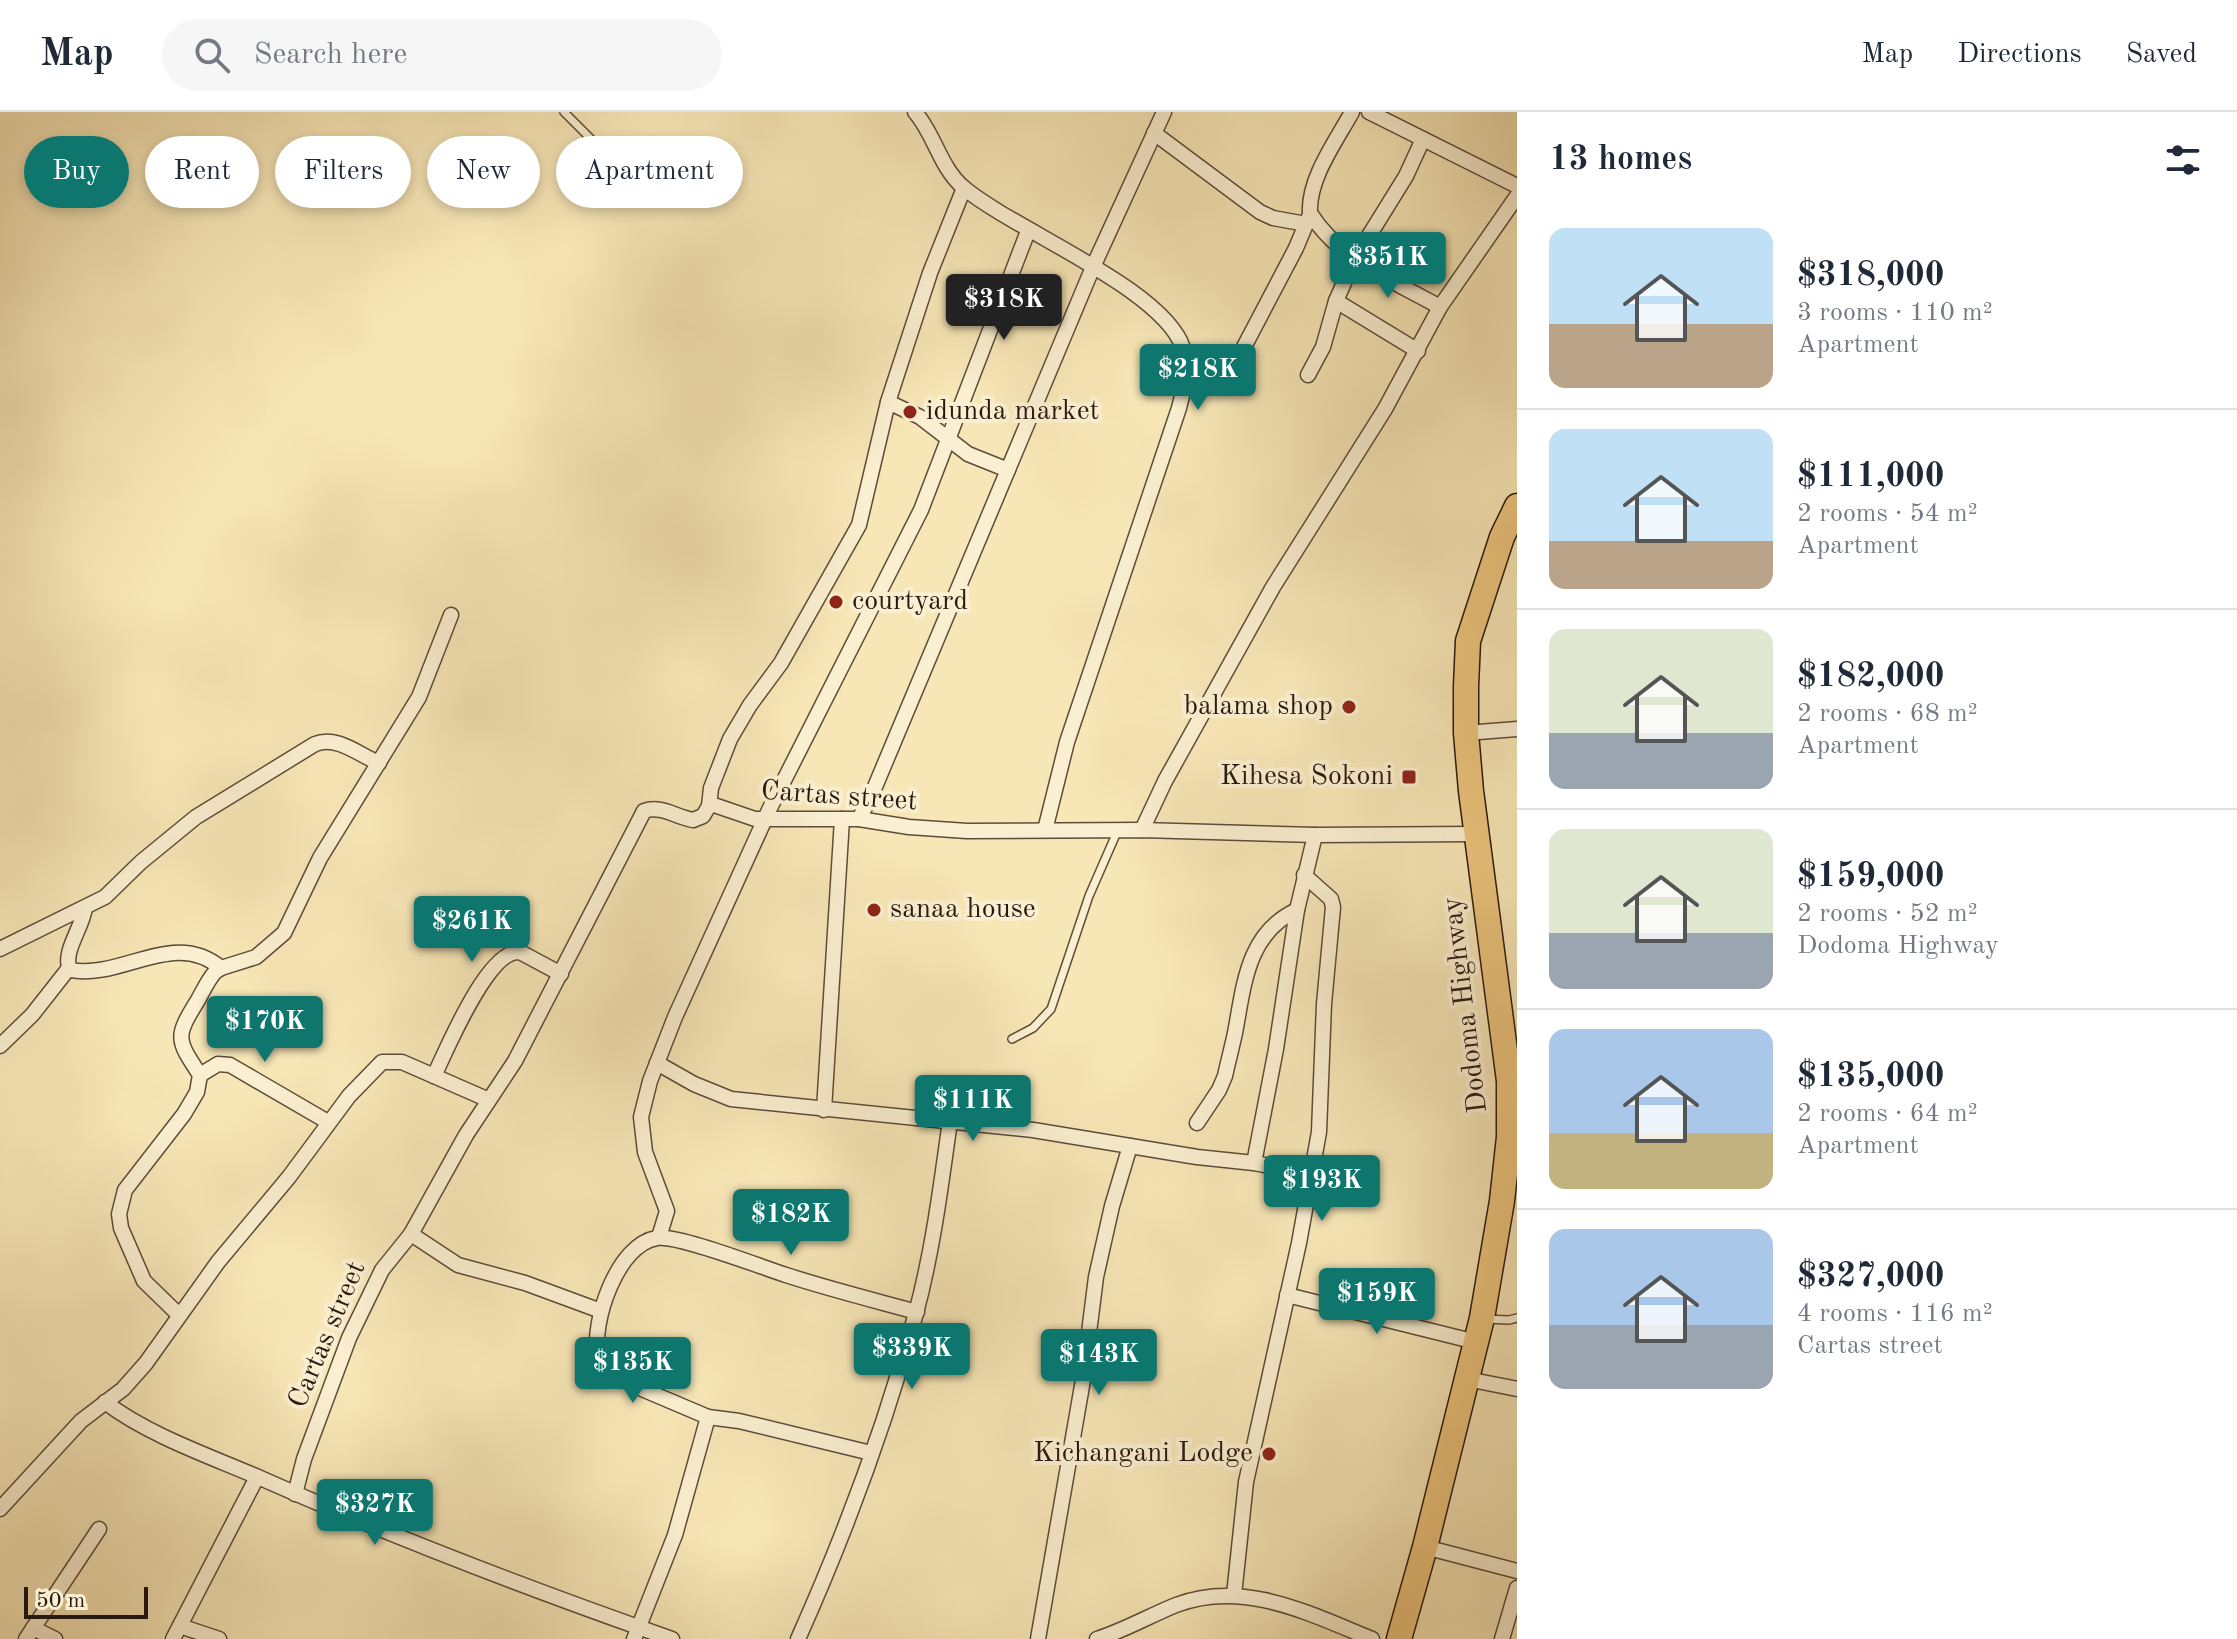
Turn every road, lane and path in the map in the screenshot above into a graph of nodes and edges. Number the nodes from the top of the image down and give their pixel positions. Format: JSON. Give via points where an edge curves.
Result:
{"nodes":[{"id":1,"x":564,"y":112,"type":"edge"},
{"id":2,"x":915,"y":112,"type":"edge"},
{"id":3,"x":1164,"y":112,"type":"edge"},
{"id":4,"x":1352,"y":112,"type":"edge"},
{"id":5,"x":1369,"y":112,"type":"edge"},
{"id":6,"x":1154,"y":133,"type":"junction"},
{"id":7,"x":588,"y":136,"type":"edge"},
{"id":8,"x":1423,"y":139,"type":"junction"},
{"id":9,"x":1517,"y":186,"type":"edge"},
{"id":10,"x":964,"y":188,"type":"junction"},
{"id":11,"x":1517,"y":196,"type":"edge"},
{"id":12,"x":1308,"y":218,"type":"junction"},
{"id":13,"x":1028,"y":231,"type":"junction"},
{"id":14,"x":1354,"y":260,"type":"junction"},
{"id":15,"x":1093,"y":267,"type":"junction"},
{"id":16,"x":1336,"y":301,"type":"junction"},
{"id":17,"x":1440,"y":307,"type":"junction"},
{"id":18,"x":1244,"y":347,"type":"dead end"},
{"id":19,"x":1418,"y":351,"type":"junction"},
{"id":20,"x":1308,"y":375,"type":"dead end"},
{"id":21,"x":888,"y":402,"type":"junction"},
{"id":22,"x":949,"y":441,"type":"junction"},
{"id":23,"x":1008,"y":470,"type":"junction"},
{"id":24,"x":1517,"y":506,"type":"edge"},
{"id":25,"x":451,"y":615,"type":"dead end"},
{"id":26,"x":1517,"y":729,"type":"edge"},
{"id":27,"x":1466,"y":733,"type":"junction"},
{"id":28,"x":379,"y":763,"type":"junction"},
{"id":29,"x":709,"y":806,"type":"junction"},
{"id":30,"x":766,"y":819,"type":"junction"},
{"id":31,"x":842,"y":819,"type":"junction"},
{"id":32,"x":859,"y":819,"type":"junction"},
{"id":33,"x":1045,"y":830,"type":"junction"},
{"id":34,"x":1118,"y":830,"type":"junction"},
{"id":35,"x":1142,"y":830,"type":"junction"},
{"id":36,"x":1476,"y":834,"type":"junction"},
{"id":37,"x":1315,"y":835,"type":"junction"},
{"id":38,"x":1304,"y":875,"type":"junction"},
{"id":39,"x":85,"y":908,"type":"junction"},
{"id":40,"x":1297,"y":910,"type":"junction"},
{"id":41,"x":0,"y":949,"type":"edge"},
{"id":42,"x":69,"y":968,"type":"junction"},
{"id":43,"x":221,"y":968,"type":"junction"},
{"id":44,"x":561,"y":974,"type":"junction"},
{"id":45,"x":1509,"y":1012,"type":"edge"},
{"id":46,"x":1012,"y":1039,"type":"dead end"},
{"id":47,"x":0,"y":1046,"type":"edge"},
{"id":48,"x":657,"y":1063,"type":"junction"},
{"id":49,"x":200,"y":1075,"type":"junction"},
{"id":50,"x":434,"y":1076,"type":"junction"},
{"id":51,"x":1513,"y":1082,"type":"edge"},
{"id":52,"x":489,"y":1100,"type":"junction"},
{"id":53,"x":824,"y":1110,"type":"junction"},
{"id":54,"x":950,"y":1121,"type":"junction"},
{"id":55,"x":328,"y":1122,"type":"junction"},
{"id":56,"x":1197,"y":1123,"type":"dead end"},
{"id":57,"x":1513,"y":1140,"type":"edge"},
{"id":58,"x":1130,"y":1146,"type":"junction"},
{"id":59,"x":1254,"y":1163,"type":"junction"},
{"id":60,"x":1312,"y":1174,"type":"junction"},
{"id":61,"x":411,"y":1234,"type":"junction"},
{"id":62,"x":659,"y":1237,"type":"junction"},
{"id":63,"x":1287,"y":1295,"type":"junction"},
{"id":64,"x":601,"y":1311,"type":"junction"},
{"id":65,"x":917,"y":1312,"type":"junction"},
{"id":66,"x":179,"y":1315,"type":"junction"},
{"id":67,"x":1517,"y":1318,"type":"edge"},
{"id":68,"x":1479,"y":1330,"type":"junction"},
{"id":69,"x":1467,"y":1379,"type":"junction"},
{"id":70,"x":1517,"y":1389,"type":"edge"},
{"id":71,"x":105,"y":1402,"type":"junction"},
{"id":72,"x":708,"y":1417,"type":"junction"},
{"id":73,"x":871,"y":1453,"type":"junction"},
{"id":74,"x":257,"y":1477,"type":"junction"},
{"id":75,"x":295,"y":1494,"type":"junction"},
{"id":76,"x":0,"y":1509,"type":"edge"},
{"id":77,"x":99,"y":1529,"type":"dead end"},
{"id":78,"x":1425,"y":1547,"type":"junction"},
{"id":79,"x":1517,"y":1571,"type":"edge"},
{"id":80,"x":1517,"y":1588,"type":"edge"},
{"id":81,"x":1234,"y":1595,"type":"junction"},
{"id":82,"x":176,"y":1633,"type":"edge"},
{"id":83,"x":636,"y":1633,"type":"edge"},
{"id":84,"x":30,"y":1634,"type":"edge"},
{"id":85,"x":55,"y":1639,"type":"edge"},
{"id":86,"x":219,"y":1639,"type":"edge"},
{"id":87,"x":672,"y":1639,"type":"edge"},
{"id":88,"x":798,"y":1639,"type":"edge"},
{"id":89,"x":1038,"y":1639,"type":"edge"},
{"id":90,"x":1097,"y":1639,"type":"edge"},
{"id":91,"x":1372,"y":1639,"type":"edge"},
{"id":92,"x":1399,"y":1639,"type":"edge"},
{"id":93,"x":1502,"y":1639,"type":"edge"}],
"edges":[{"from":1,"to":7,"type":"lane"},
{"from":2,"to":10,"type":"street"},
{"from":3,"to":6,"type":"street"},
{"from":4,"to":12,"type":"street","via":[[1318,179]]},
{"from":5,"to":8,"type":"street"},
{"from":6,"to":12,"type":"street","via":[[1260,212],[1273,218]]},
{"from":6,"to":15,"type":"street"},
{"from":8,"to":9,"type":"street"},
{"from":8,"to":14,"type":"street"},
{"from":10,"to":13,"type":"street"},
{"from":10,"to":21,"type":"street"},
{"from":11,"to":17,"type":"street"},
{"from":12,"to":14,"type":"street"},
{"from":12,"to":18,"type":"street"},
{"from":13,"to":15,"type":"street"},
{"from":13,"to":22,"type":"street"},
{"from":14,"to":16,"type":"street"},
{"from":14,"to":17,"type":"street"},
{"from":15,"to":23,"type":"street"},
{"from":15,"to":33,"type":"street","via":[[1158,310],[1182,344],[1186,371],[1168,444],[1067,742]]},
{"from":16,"to":19,"type":"street"},
{"from":16,"to":20,"type":"street","via":[[1323,347]]},
{"from":17,"to":19,"type":"street"},
{"from":19,"to":35,"type":"street","via":[[1273,587]]},
{"from":21,"to":22,"type":"street","via":[[920,417]]},
{"from":21,"to":29,"type":"street","via":[[859,525],[781,663],[730,739]]},
{"from":22,"to":23,"type":"street"},
{"from":22,"to":30,"type":"street","via":[[906,541]]},
{"from":23,"to":32,"type":"street"},
{"from":24,"to":27,"type":"highway","name":"Dodoma Highway","via":[[1497,549],[1468,641]]},
{"from":25,"to":28,"type":"street","via":[[419,697]]},
{"from":26,"to":27,"type":"street"},
{"from":27,"to":36,"type":"highway","name":"Dodoma Highway"},
{"from":28,"to":39,"type":"street","via":[[335,742],[315,744],[196,817],[105,897]]},
{"from":28,"to":43,"type":"street","via":[[320,858],[284,933],[256,957]]},
{"from":29,"to":30,"type":"street","name":"Cartas street"},
{"from":29,"to":44,"type":"street","name":"Cartas street","via":[[693,820],[663,810],[644,811]]},
{"from":30,"to":31,"type":"street","name":"Cartas street"},
{"from":30,"to":48,"type":"street"},
{"from":31,"to":32,"type":"street","name":"Cartas street"},
{"from":31,"to":53,"type":"street"},
{"from":32,"to":33,"type":"street","name":"Cartas street","via":[[967,831]]},
{"from":33,"to":34,"type":"street","name":"Cartas street"},
{"from":34,"to":35,"type":"street","name":"Cartas street"},
{"from":34,"to":46,"type":"lane","via":[[1089,896],[1051,1009],[1033,1028]]},
{"from":35,"to":37,"type":"street","name":"Cartas street"},
{"from":36,"to":37,"type":"street","name":"Cartas street"},
{"from":36,"to":45,"type":"highway","name":"Dodoma Highway"},
{"from":37,"to":38,"type":"street"},
{"from":38,"to":40,"type":"street"},
{"from":38,"to":60,"type":"street","via":[[1333,907]]},
{"from":39,"to":41,"type":"street"},
{"from":39,"to":42,"type":"street","via":[[67,958]]},
{"from":40,"to":56,"type":"street","via":[[1274,924],[1252,956],[1225,1076]]},
{"from":40,"to":59,"type":"street"},
{"from":42,"to":43,"type":"street","via":[[107,968],[182,952],[203,955]]},
{"from":42,"to":47,"type":"street"},
{"from":43,"to":49,"type":"street","via":[[181,1029],[184,1051]]},
{"from":44,"to":50,"type":"street","via":[[520,952],[504,955],[465,1011]]},
{"from":44,"to":52,"type":"street","name":"Cartas street"},
{"from":45,"to":51,"type":"highway","name":"Dodoma Highway"},
{"from":48,"to":53,"type":"street","via":[[731,1099]]},
{"from":48,"to":62,"type":"street","via":[[641,1117],[645,1152],[667,1211]]},
{"from":49,"to":55,"type":"street","via":[[218,1064],[230,1065]]},
{"from":49,"to":66,"type":"street","via":[[184,1114],[125,1190],[119,1214],[144,1281]]},
{"from":50,"to":52,"type":"street"},
{"from":50,"to":55,"type":"street","via":[[402,1062],[382,1062]]},
{"from":51,"to":57,"type":"highway","name":"Dodoma Highway"},
{"from":52,"to":61,"type":"street","name":"Cartas street"},
{"from":53,"to":54,"type":"street"},
{"from":54,"to":58,"type":"street"},
{"from":54,"to":65,"type":"street"},
{"from":55,"to":66,"type":"street"},
{"from":57,"to":68,"type":"highway","name":"Dodoma Highway"},
{"from":58,"to":59,"type":"street"},
{"from":58,"to":89,"type":"street","via":[[1096,1277]]},
{"from":59,"to":60,"type":"street"},
{"from":60,"to":63,"type":"street"},
{"from":61,"to":64,"type":"street","via":[[458,1265]]},
{"from":61,"to":75,"type":"street","name":"Cartas street","via":[[382,1270],[349,1338]]},
{"from":62,"to":64,"type":"street","via":[[636,1249],[622,1265]]},
{"from":62,"to":65,"type":"street"},
{"from":63,"to":68,"type":"street"},
{"from":63,"to":81,"type":"street","via":[[1246,1482]]},
{"from":64,"to":72,"type":"street","via":[[595,1342],[603,1362],[642,1389]]},
{"from":65,"to":73,"type":"street"},
{"from":66,"to":71,"type":"street","via":[[146,1363]]},
{"from":67,"to":68,"type":"lane"},
{"from":68,"to":69,"type":"highway","name":"Dodoma Highway"},
{"from":69,"to":70,"type":"street"},
{"from":69,"to":78,"type":"highway","name":"Dodoma Highway"},
{"from":71,"to":74,"type":"street"},
{"from":71,"to":76,"type":"street"},
{"from":72,"to":73,"type":"street"},
{"from":72,"to":83,"type":"street","via":[[675,1535]]},
{"from":73,"to":88,"type":"street"},
{"from":74,"to":75,"type":"street"},
{"from":74,"to":82,"type":"street"},
{"from":75,"to":83,"type":"street"},
{"from":77,"to":84,"type":"street"},
{"from":78,"to":79,"type":"street"},
{"from":78,"to":92,"type":"highway","name":"Dodoma Highway"},
{"from":80,"to":93,"type":"street"},
{"from":81,"to":90,"type":"street","via":[[1197,1598]]},
{"from":81,"to":91,"type":"street","via":[[1281,1604]]},
{"from":82,"to":86,"type":"street"},
{"from":83,"to":87,"type":"street"},
{"from":84,"to":85,"type":"street"}]}
